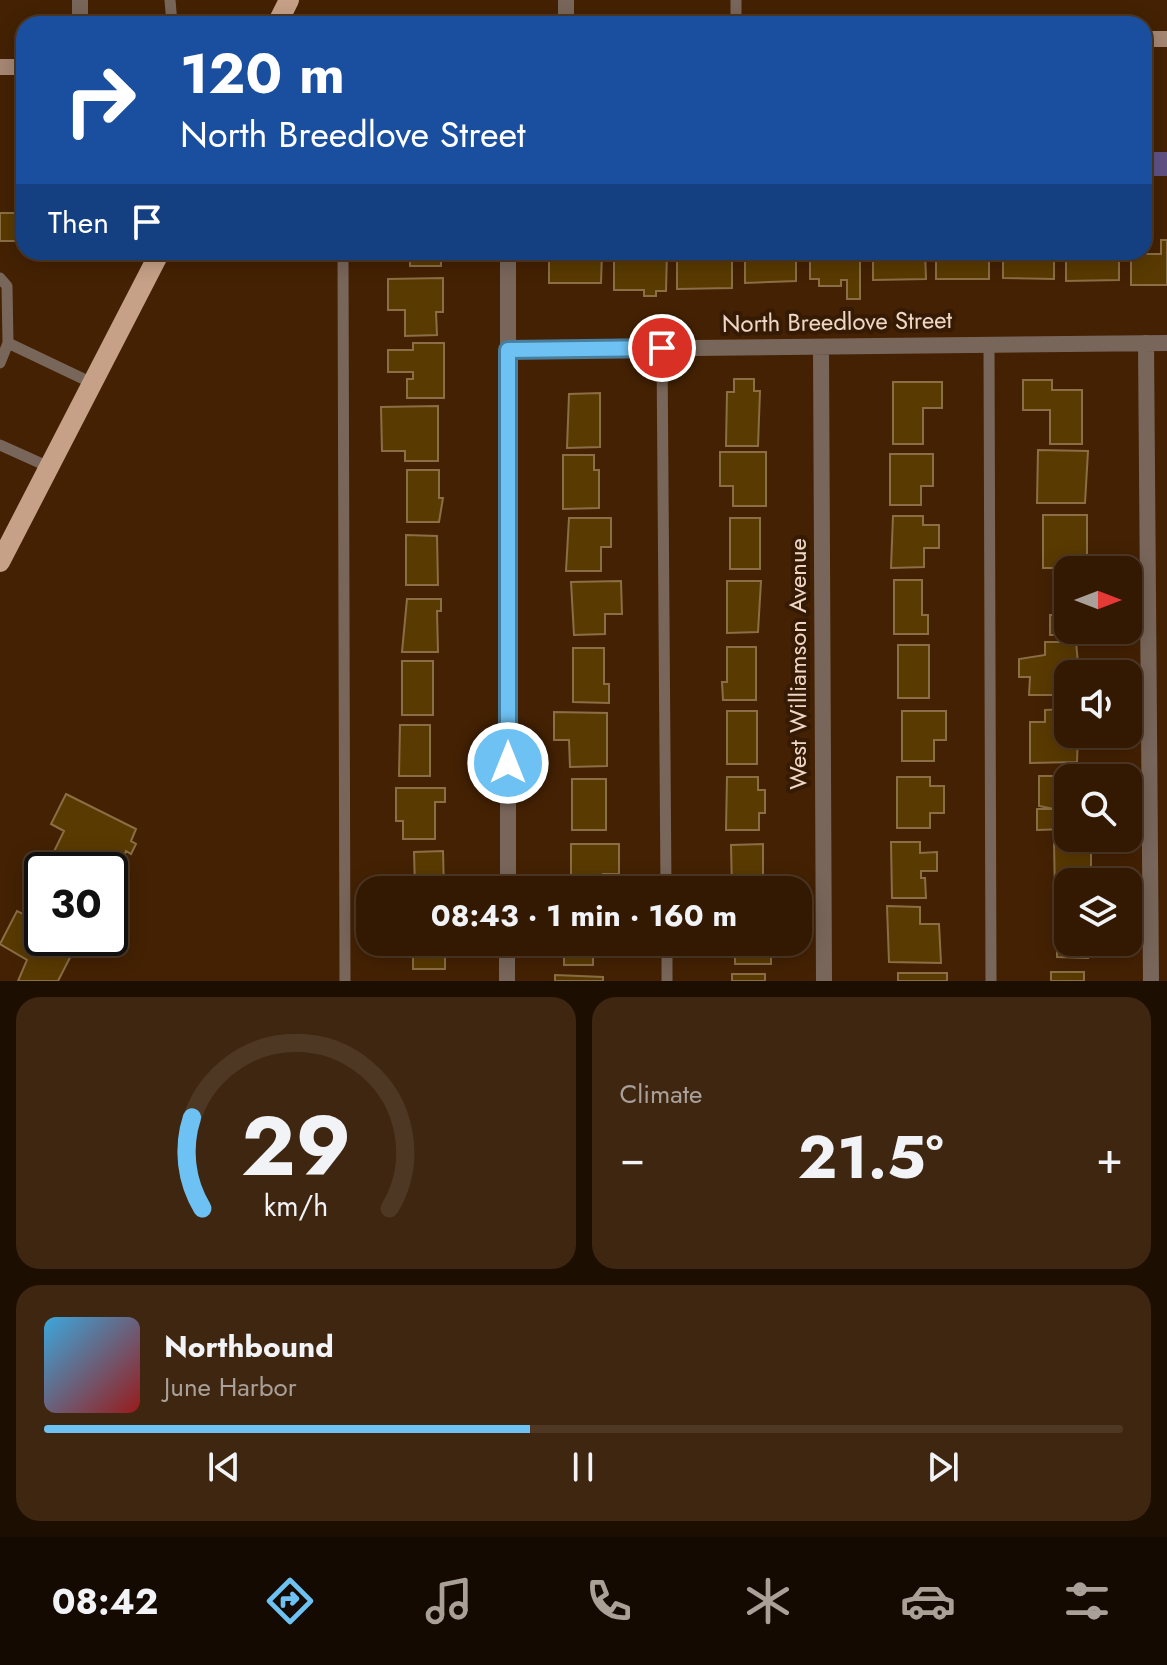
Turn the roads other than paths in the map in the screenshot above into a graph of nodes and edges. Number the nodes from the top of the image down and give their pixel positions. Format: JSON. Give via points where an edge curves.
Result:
{"nodes":[{"id":1,"x":156,"y":260,"type":"edge"},
{"id":2,"x":343,"y":260,"type":"edge"},
{"id":3,"x":508,"y":260,"type":"edge"},
{"id":4,"x":0,"y":278,"type":"edge"},
{"id":5,"x":8,"y":343,"type":"junction"},
{"id":6,"x":1146,"y":343,"type":"junction"},
{"id":7,"x":1167,"y":343,"type":"edge"},
{"id":8,"x":989,"y":345,"type":"junction"},
{"id":9,"x":821,"y":347,"type":"junction"},
{"id":10,"x":662,"y":348,"type":"junction"},
{"id":11,"x":508,"y":350,"type":"junction"},
{"id":12,"x":0,"y":363,"type":"edge"},
{"id":13,"x":92,"y":383,"type":"junction"},
{"id":14,"x":0,"y":445,"type":"edge"},
{"id":15,"x":49,"y":467,"type":"junction"},
{"id":16,"x":0,"y":561,"type":"edge"},
{"id":17,"x":508,"y":876,"type":"edge"},
{"id":18,"x":666,"y":876,"type":"edge"},
{"id":19,"x":507,"y":956,"type":"edge"},
{"id":20,"x":667,"y":956,"type":"edge"},
{"id":21,"x":345,"y":981,"type":"edge"},
{"id":22,"x":507,"y":981,"type":"edge"},
{"id":23,"x":667,"y":981,"type":"edge"},
{"id":24,"x":824,"y":981,"type":"edge"},
{"id":25,"x":991,"y":981,"type":"edge"},
{"id":26,"x":1151,"y":981,"type":"edge"}],
"edges":[{"from":1,"to":13,"type":"main road"},
{"from":2,"to":21,"type":"lane"},
{"from":3,"to":11,"type":"street"},
{"from":4,"to":5,"type":"lane","via":[[7,286]]},
{"from":5,"to":12,"type":"lane"},
{"from":5,"to":13,"type":"lane"},
{"from":6,"to":7,"type":"street","name":"North Breedlove Street"},
{"from":6,"to":8,"type":"street","name":"North Breedlove Street"},
{"from":6,"to":26,"type":"street"},
{"from":8,"to":9,"type":"street","name":"North Breedlove Street"},
{"from":8,"to":25,"type":"lane"},
{"from":9,"to":10,"type":"street","name":"North Breedlove Street"},
{"from":9,"to":24,"type":"street","name":"West Williamson Avenue"},
{"from":10,"to":11,"type":"street","name":"North Breedlove Street"},
{"from":10,"to":18,"type":"lane"},
{"from":11,"to":17,"type":"street"},
{"from":13,"to":15,"type":"main road"},
{"from":14,"to":15,"type":"lane"},
{"from":15,"to":16,"type":"main road"},
{"from":19,"to":22,"type":"street"},
{"from":20,"to":23,"type":"lane"}]}
